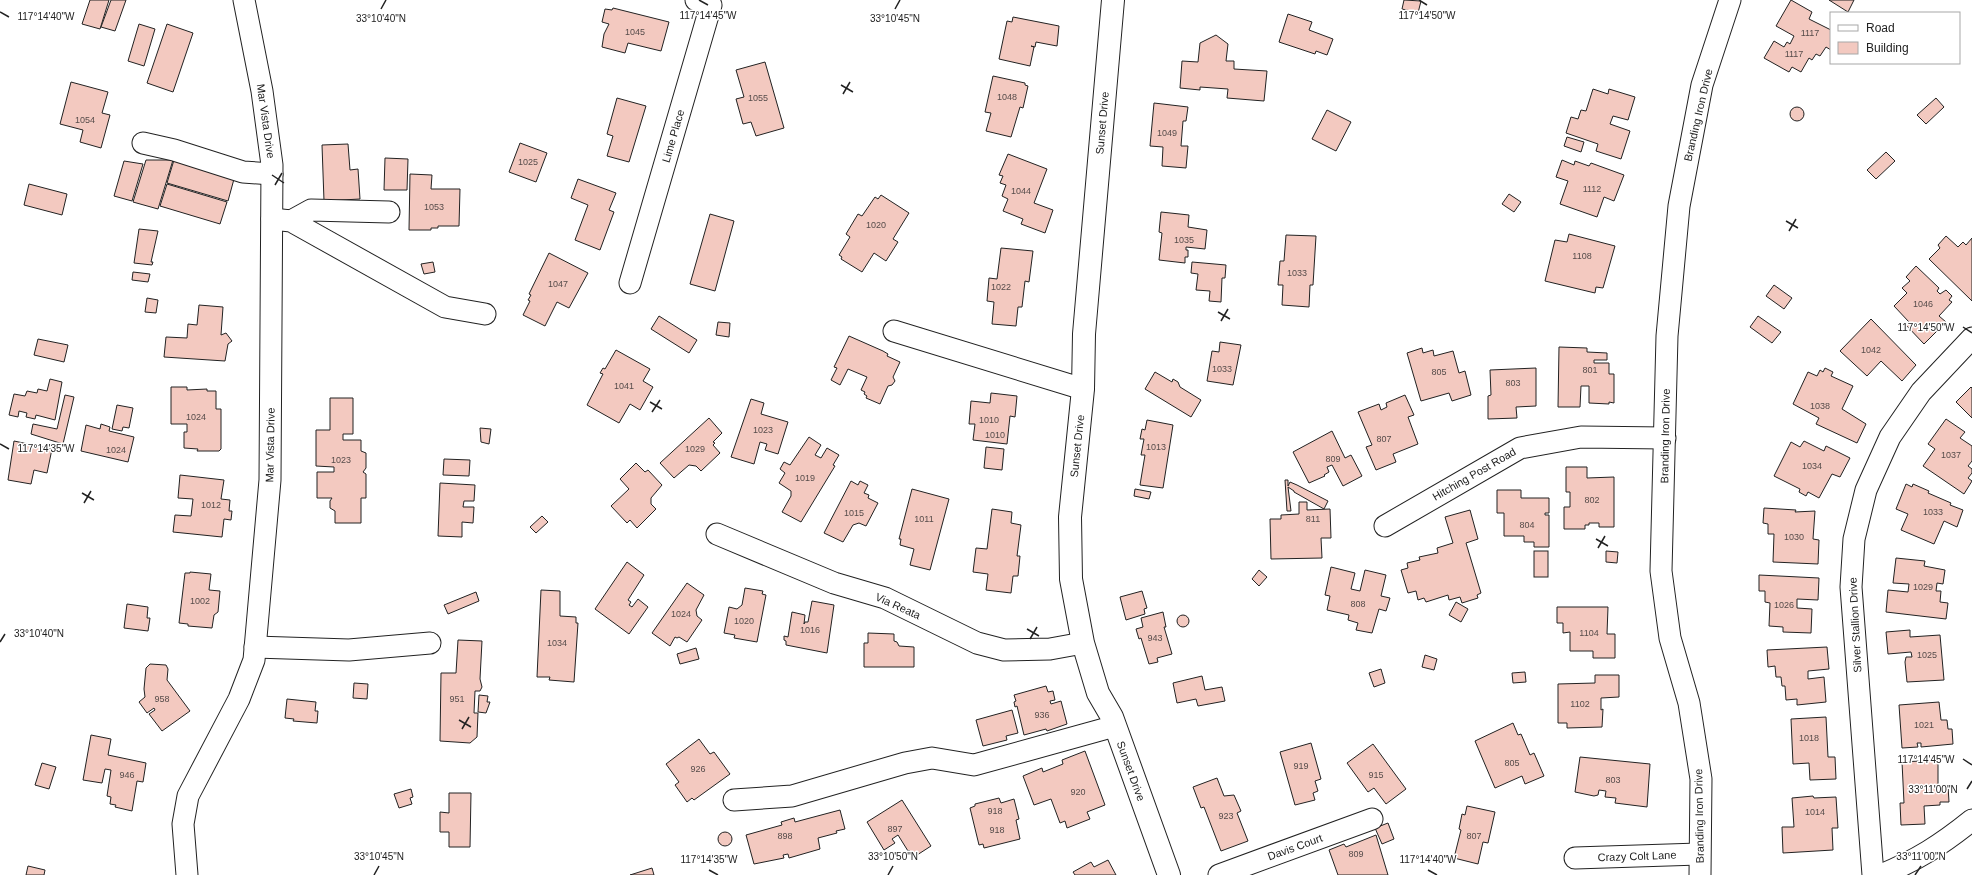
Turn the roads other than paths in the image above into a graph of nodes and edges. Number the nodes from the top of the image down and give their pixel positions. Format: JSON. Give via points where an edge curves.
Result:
{"nodes":[{"id":1,"x":244,"y":0,"type":"edge"},
{"id":2,"x":696,"y":0,"type":"edge"},
{"id":3,"x":1113,"y":0,"type":"edge"},
{"id":4,"x":1730,"y":0,"type":"edge"},
{"id":5,"x":143,"y":143,"type":"dead end"},
{"id":6,"x":272,"y":174,"type":"junction"},
{"id":7,"x":389,"y":212,"type":"dead end"},
{"id":8,"x":281,"y":220,"type":"junction"},
{"id":9,"x":630,"y":283,"type":"dead end"},
{"id":10,"x":485,"y":314,"type":"dead end"},
{"id":11,"x":894,"y":331,"type":"dead end"},
{"id":12,"x":1972,"y":338,"type":"edge"},
{"id":13,"x":1083,"y":389,"type":"junction"},
{"id":14,"x":1665,"y":438,"type":"junction"},
{"id":15,"x":1385,"y":526,"type":"dead end"},
{"id":16,"x":717,"y":534,"type":"dead end"},
{"id":17,"x":430,"y":643,"type":"dead end"},
{"id":18,"x":1083,"y":643,"type":"junction"},
{"id":19,"x":255,"y":647,"type":"junction"},
{"id":20,"x":1115,"y":726,"type":"junction"},
{"id":21,"x":734,"y":800,"type":"dead end"},
{"id":22,"x":1372,"y":820,"type":"dead end"},
{"id":23,"x":1972,"y":820,"type":"edge"},
{"id":24,"x":1699,"y":854,"type":"junction"},
{"id":25,"x":1575,"y":858,"type":"dead end"},
{"id":26,"x":187,"y":875,"type":"edge"},
{"id":27,"x":1170,"y":875,"type":"edge"},
{"id":28,"x":1219,"y":875,"type":"edge"},
{"id":29,"x":1700,"y":875,"type":"edge"},
{"id":30,"x":1873,"y":875,"type":"edge"},
{"id":31,"x":1881,"y":875,"type":"edge"}],
"edges":[{"from":1,"to":6,"type":"street","name":"Mar Vista Drive","via":[[262,92]]},
{"from":2,"to":9,"type":"street","name":"Lime Place","via":[[712,4]]},
{"from":3,"to":13,"type":"main road","name":"Sunset Drive","via":[[1085,327]]},
{"from":4,"to":14,"type":"street","name":"Branding Iron Drive","via":[[1702,85],[1679,206],[1667,336]]},
{"from":5,"to":6,"type":"street","via":[[243,172]]},
{"from":6,"to":8,"type":"street","name":"Mar Vista Drive"},
{"from":7,"to":8,"type":"street","via":[[311,210]]},
{"from":8,"to":10,"type":"street","via":[[445,307]]},
{"from":8,"to":19,"type":"street","name":"Mar Vista Drive","via":[[270,480]]},
{"from":11,"to":13,"type":"street"},
{"from":12,"to":30,"type":"street","name":"Silver Stallion Drive","via":[[1921,392],[1890,437],[1866,490],[1854,539],[1850,587]]},
{"from":13,"to":18,"type":"main road","name":"Sunset Drive","via":[[1070,517],[1071,579]]},
{"from":14,"to":15,"type":"street","name":"Hitching Post Road","via":[[1581,437],[1520,448]]},
{"from":14,"to":24,"type":"street","name":"Branding Iron Drive","via":[[1661,571],[1670,638],[1689,703],[1701,779]]},
{"from":16,"to":18,"type":"street","name":"Via Reata","via":[[834,583],[885,598],[977,643],[1004,650],[1050,649]]},
{"from":17,"to":19,"type":"street","via":[[349,650]]},
{"from":18,"to":20,"type":"main road","name":"Sunset Drive","via":[[1098,693]]},
{"from":19,"to":26,"type":"street","name":"Mar Vista Drive","via":[[254,660],[239,699],[188,796],[183,824]]},
{"from":20,"to":21,"type":"street","via":[[974,765],[932,758],[904,763],[792,796]]},
{"from":20,"to":27,"type":"main road","name":"Sunset Drive"},
{"from":22,"to":28,"type":"street","name":"Davis Court"},
{"from":23,"to":31,"type":"street","via":[[1913,862]]},
{"from":24,"to":25,"type":"street","name":"Crazy Colt Lane"},
{"from":24,"to":29,"type":"street","name":"Branding Iron Drive"}]}
